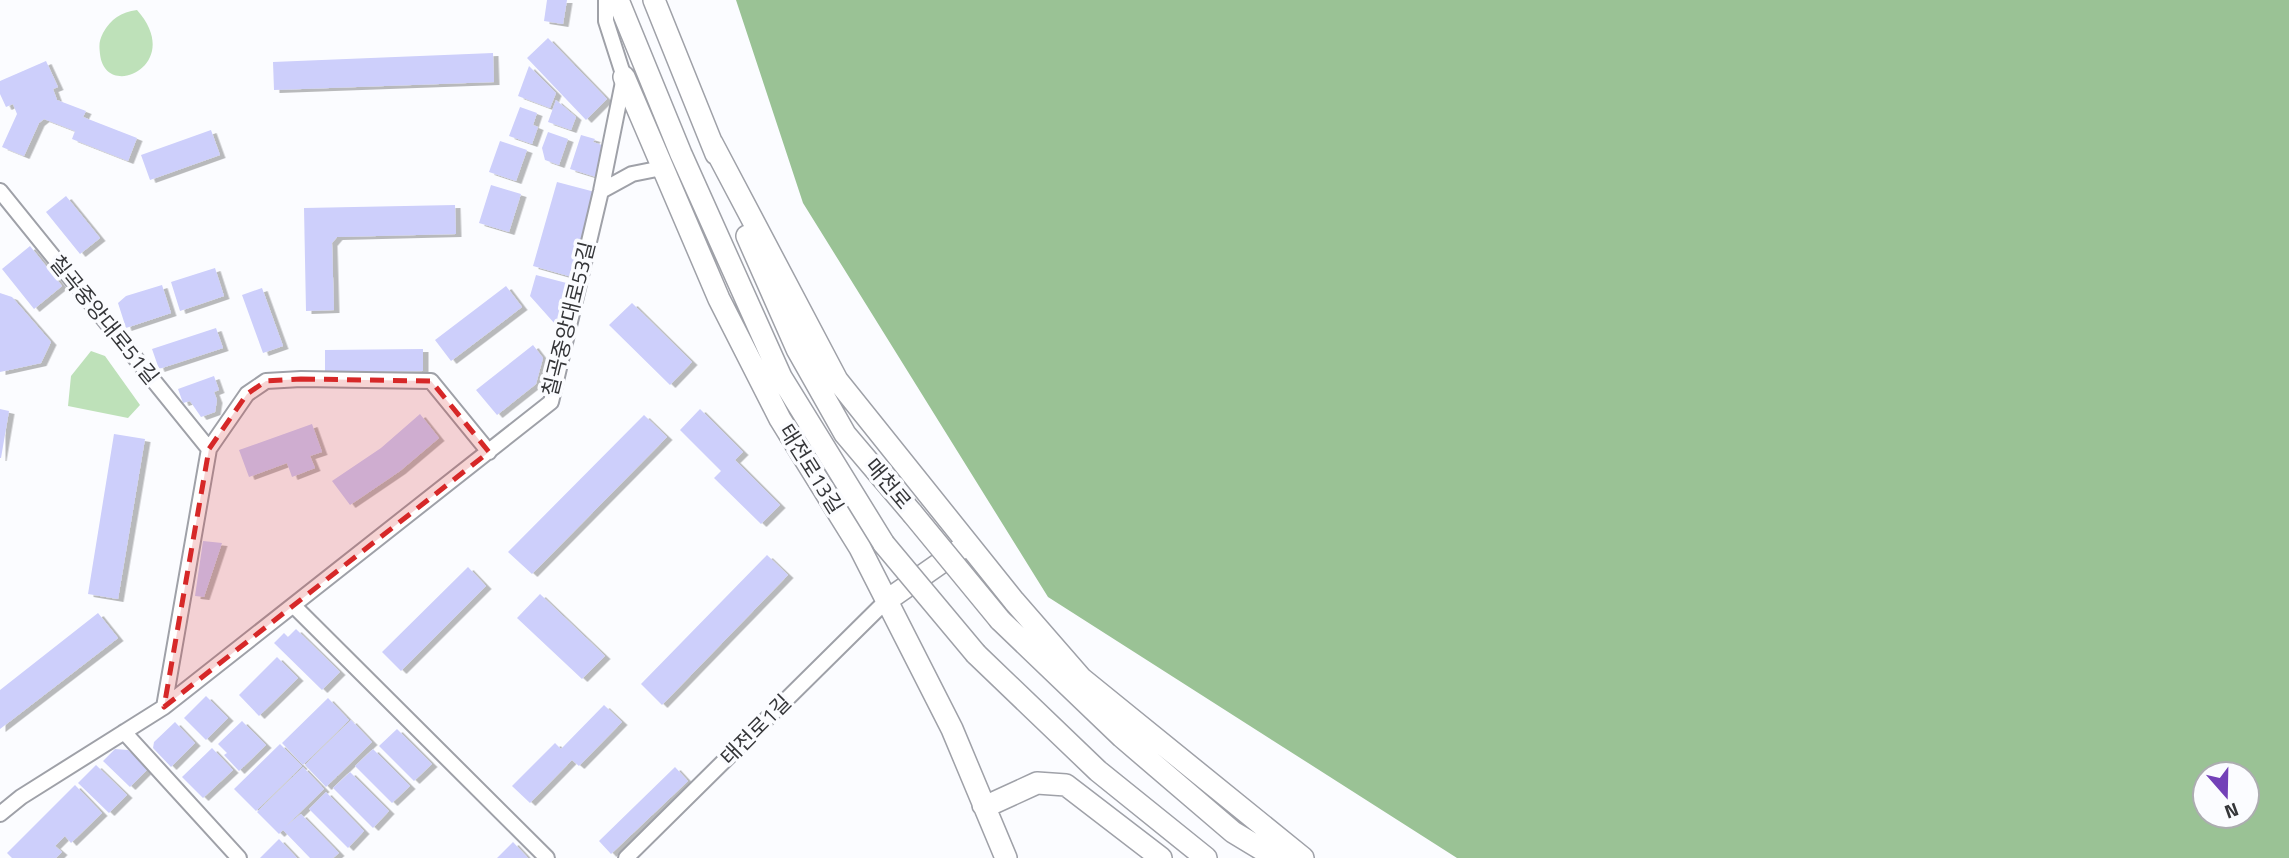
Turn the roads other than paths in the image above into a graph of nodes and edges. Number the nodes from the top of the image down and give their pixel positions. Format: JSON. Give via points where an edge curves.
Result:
{"nodes":[{"id":1,"x":606,"y":0,"type":"edge"},
{"id":2,"x":618,"y":0,"type":"edge"},
{"id":3,"x":654,"y":0,"type":"edge"},
{"id":4,"x":624,"y":77,"type":"junction"},
{"id":5,"x":712,"y":143,"type":"junction"},
{"id":6,"x":662,"y":168,"type":"junction"},
{"id":7,"x":0,"y":191,"type":"edge"},
{"id":8,"x":601,"y":191,"type":"junction"},
{"id":9,"x":209,"y":449,"type":"junction"},
{"id":10,"x":489,"y":452,"type":"junction"},
{"id":11,"x":970,"y":543,"type":"junction"},
{"id":12,"x":886,"y":601,"type":"junction"},
{"id":13,"x":294,"y":606,"type":"junction"},
{"id":14,"x":164,"y":707,"type":"junction"},
{"id":15,"x":124,"y":732,"type":"junction"},
{"id":16,"x":983,"y":805,"type":"junction"},
{"id":17,"x":0,"y":814,"type":"edge"},
{"id":18,"x":239,"y":858,"type":"edge"},
{"id":19,"x":547,"y":858,"type":"edge"},
{"id":20,"x":626,"y":858,"type":"edge"},
{"id":21,"x":1006,"y":858,"type":"edge"},
{"id":22,"x":1161,"y":858,"type":"edge"},
{"id":23,"x":1206,"y":858,"type":"edge"},
{"id":24,"x":1276,"y":858,"type":"edge"},
{"id":25,"x":1303,"y":858,"type":"edge"}],
"edges":[{"from":1,"to":4,"type":"street","name":"칠곡중앙대로53길","via":[[607,22]]},
{"from":2,"to":23,"type":"main road","name":"매천로","bridge":true,"via":[[781,377],[884,544],[976,654],[1098,771]]},
{"from":3,"to":5,"type":"main road","name":"매천로"},
{"from":4,"to":6,"type":"main road","name":"태전로13길"},
{"from":4,"to":8,"type":"street","name":"칠곡중앙대로53길"},
{"from":5,"to":11,"type":"main road","via":[[837,380]]},
{"from":5,"to":24,"type":"main road","name":"매천로","bridge":true,"via":[[751,247],[797,349],[845,434],[1000,620],[1122,737],[1233,832]]},
{"from":6,"to":8,"type":"street","via":[[632,174]]},
{"from":6,"to":12,"type":"main road","name":"태전로13길","via":[[719,299],[780,419],[860,548]]},
{"from":7,"to":9,"type":"street","name":"칠곡중앙대로51길"},
{"from":8,"to":10,"type":"street","name":"칠곡중앙대로53길","via":[[551,402]]},
{"from":9,"to":10,"type":"street","via":[[247,394],[266,381],[301,379],[431,381]]},
{"from":9,"to":14,"type":"street"},
{"from":10,"to":13,"type":"street","name":"칠곡중앙대로53길"},
{"from":11,"to":12,"type":"main road"},
{"from":11,"to":25,"type":"main road","via":[[1081,678]]},
{"from":12,"to":16,"type":"main road","name":"태전로13길","via":[[952,729]]},
{"from":12,"to":20,"type":"street","name":"태전로1길"},
{"from":13,"to":14,"type":"street","name":"칠곡중앙대로53길"},
{"from":13,"to":19,"type":"street"},
{"from":14,"to":15,"type":"street","name":"칠곡중앙대로53길"},
{"from":15,"to":17,"type":"street","name":"칠곡중앙대로53길"},
{"from":15,"to":18,"type":"street"},
{"from":16,"to":21,"type":"main road","name":"태전로13길"},
{"from":16,"to":22,"type":"main road","via":[[1037,783],[1066,785]]}]}
